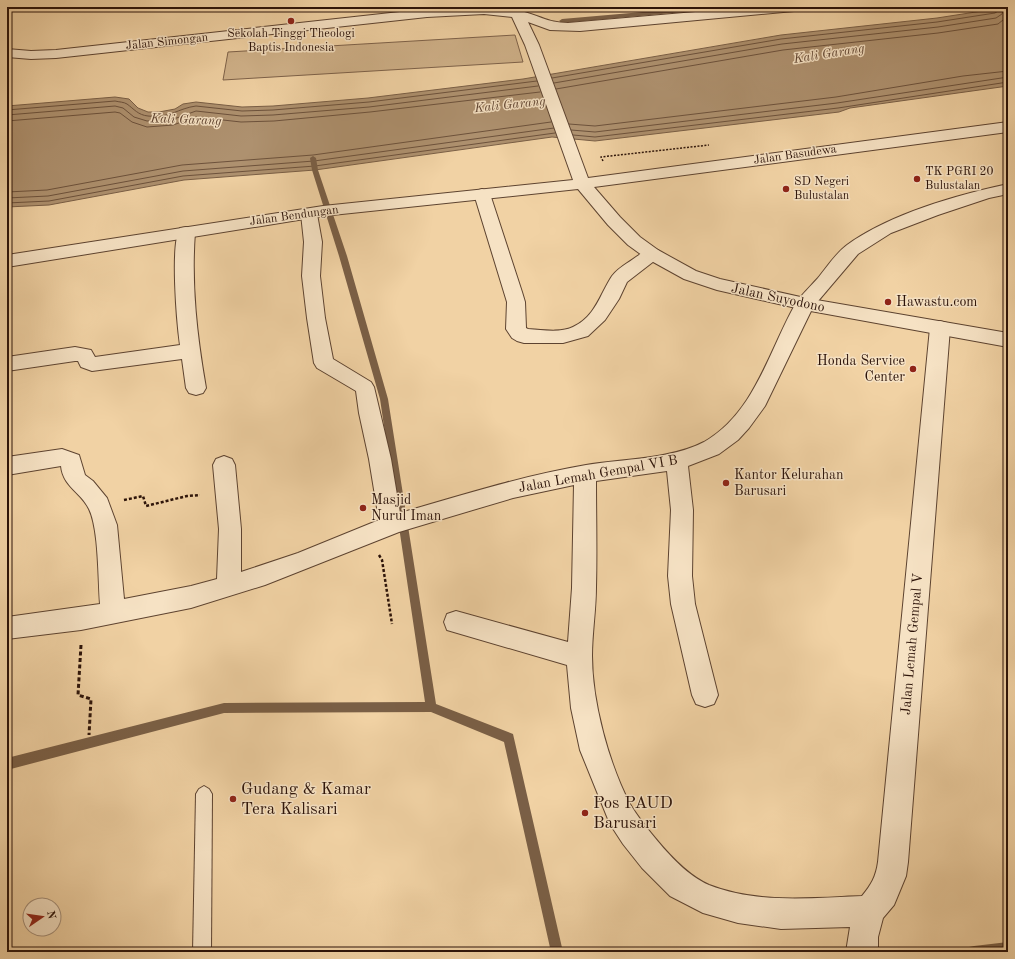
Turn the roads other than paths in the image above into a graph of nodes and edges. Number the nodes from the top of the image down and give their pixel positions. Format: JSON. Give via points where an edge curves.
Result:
{"nodes":[{"id":1,"x":794,"y":7,"type":"edge"},
{"id":2,"x":423,"y":10,"type":"edge"},
{"id":3,"x":520,"y":11,"type":"edge"},
{"id":4,"x":7,"y":53,"type":"edge"},
{"id":5,"x":1008,"y":127,"type":"edge"},
{"id":6,"x":582,"y":184,"type":"junction"},
{"id":7,"x":1008,"y":189,"type":"edge"},
{"id":8,"x":482,"y":194,"type":"junction"},
{"id":9,"x":316,"y":213,"type":"junction"},
{"id":10,"x":186,"y":232,"type":"junction"},
{"id":11,"x":652,"y":254,"type":"junction"},
{"id":12,"x":7,"y":261,"type":"edge"},
{"id":13,"x":805,"y":304,"type":"junction"},
{"id":14,"x":940,"y":328,"type":"junction"},
{"id":15,"x":1008,"y":340,"type":"edge"},
{"id":16,"x":190,"y":351,"type":"junction"},
{"id":17,"x":7,"y":364,"type":"edge"},
{"id":18,"x":196,"y":388,"type":"dead end"},
{"id":19,"x":677,"y":461,"type":"junction"},
{"id":20,"x":224,"y":465,"type":"dead end"},
{"id":21,"x":7,"y":466,"type":"edge"},
{"id":22,"x":585,"y":474,"type":"junction"},
{"id":23,"x":387,"y":527,"type":"junction"},
{"id":24,"x":229,"y":586,"type":"junction"},
{"id":25,"x":113,"y":613,"type":"junction"},
{"id":26,"x":456,"y":622,"type":"dead end"},
{"id":27,"x":7,"y":628,"type":"edge"},
{"id":28,"x":579,"y":657,"type":"junction"},
{"id":29,"x":705,"y":695,"type":"dead end"},
{"id":30,"x":204,"y":794,"type":"dead end"},
{"id":31,"x":865,"y":933,"type":"edge"},
{"id":32,"x":202,"y":952,"type":"edge"}],
"edges":[{"from":1,"to":3,"type":"street","name":"Jalan Simongan","via":[[580,27],[545,24]]},
{"from":2,"to":3,"type":"street","name":"Jalan Simongan"},
{"from":2,"to":4,"type":"street","name":"Jalan Simongan","via":[[56,54]]},
{"from":3,"to":6,"type":"street","name":"Jalan Suyodono"},
{"from":5,"to":6,"type":"street","name":"Jalan Basudewa"},
{"from":6,"to":8,"type":"street","name":"Jalan Bendungan"},
{"from":6,"to":11,"type":"street","name":"Jalan Suyodono","via":[[634,241]]},
{"from":7,"to":13,"type":"street","name":"Jalan Lemah Gempal VI B","via":[[932,211],[885,229],[852,250]]},
{"from":8,"to":9,"type":"street","name":"Jalan Bendungan"},
{"from":8,"to":11,"type":"street","via":[[516,302],[516,329],[524,336],[567,336],[582,332],[602,312],[621,278]]},
{"from":9,"to":10,"type":"street","name":"Jalan Bendungan"},
{"from":9,"to":23,"type":"street","via":[[311,276],[324,363],[364,387],[380,460]]},
{"from":10,"to":12,"type":"street","name":"Jalan Bendungan"},
{"from":10,"to":16,"type":"street","via":[[184,282]]},
{"from":11,"to":13,"type":"street","name":"Jalan Suyodono","via":[[690,275],[717,284]]},
{"from":13,"to":14,"type":"street","name":"Jalan Suyodono"},
{"from":13,"to":19,"type":"street","name":"Jalan Lemah Gempal VI B","via":[[754,406],[742,422],[724,440],[711,448]]},
{"from":14,"to":15,"type":"street","name":"Jalan Suyodono"},
{"from":14,"to":31,"type":"street","name":"Jalan Lemah Gempal V","via":[[893,862],[891,876]]},
{"from":16,"to":17,"type":"street","via":[[92,364],[84,355],[76,354]]},
{"from":16,"to":18,"type":"street"},
{"from":19,"to":22,"type":"street","name":"Jalan Lemah Gempal VI B"},
{"from":19,"to":29,"type":"street","via":[[682,510],[680,576],[683,604]]},
{"from":20,"to":24,"type":"street","via":[[230,529]]},
{"from":21,"to":25,"type":"street","via":[[62,456],[71,461],[77,481],[99,504],[106,525]]},
{"from":22,"to":23,"type":"street","name":"Jalan Lemah Gempal VI B","via":[[513,489]]},
{"from":22,"to":28,"type":"street","via":[[584,588]]},
{"from":23,"to":24,"type":"street","name":"Jalan Lemah Gempal VI B","via":[[306,560]]},
{"from":24,"to":25,"type":"street","name":"Jalan Lemah Gempal VI B","via":[[191,597]]},
{"from":25,"to":27,"type":"street","name":"Jalan Lemah Gempal VI B"},
{"from":26,"to":28,"type":"street"},
{"from":28,"to":31,"type":"street","via":[[584,708],[594,750],[620,814],[652,858],[681,885],[703,898]]},
{"from":30,"to":32,"type":"lane"}]}
